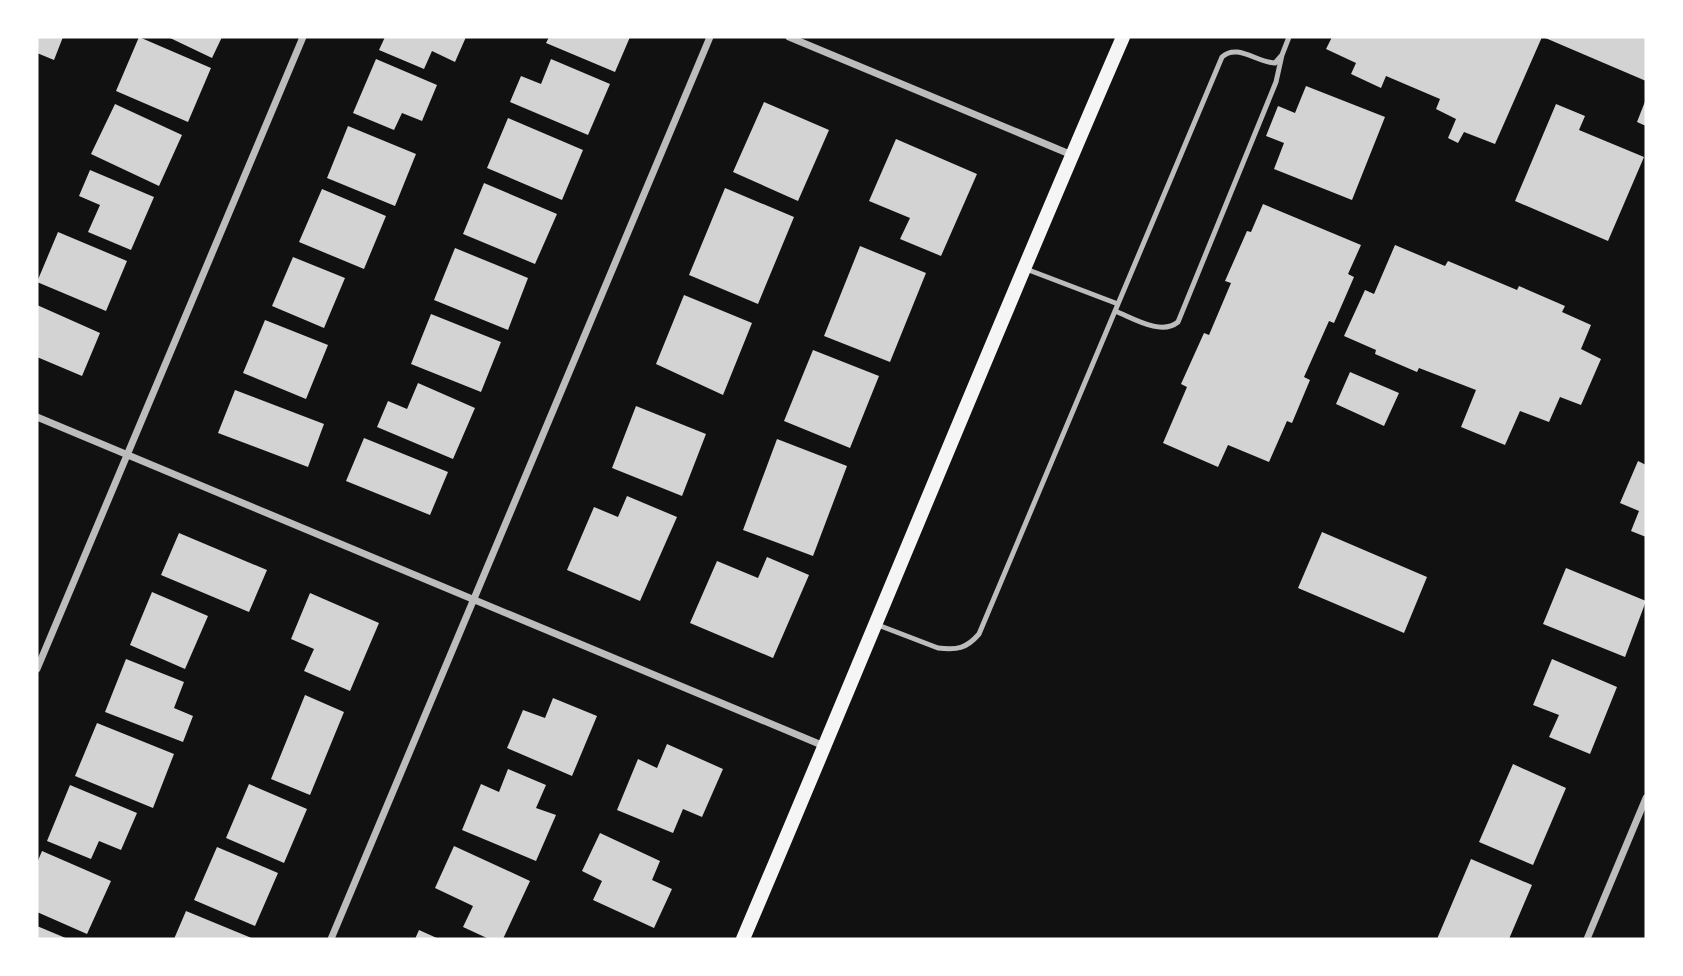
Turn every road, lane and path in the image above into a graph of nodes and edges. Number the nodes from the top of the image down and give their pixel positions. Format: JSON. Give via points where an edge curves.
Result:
{"nodes":[{"id":1,"x":303,"y":37,"type":"edge"},
{"id":2,"x":710,"y":37,"type":"edge"},
{"id":3,"x":789,"y":37,"type":"edge"},
{"id":4,"x":1123,"y":37,"type":"edge"},
{"id":5,"x":1289,"y":37,"type":"edge"},
{"id":6,"x":1282,"y":55,"type":"junction"},
{"id":7,"x":1072,"y":155,"type":"junction"},
{"id":8,"x":1023,"y":268,"type":"junction"},
{"id":9,"x":1118,"y":304,"type":"junction"},
{"id":10,"x":1115,"y":311,"type":"junction"},
{"id":11,"x":37,"y":417,"type":"edge"},
{"id":12,"x":127,"y":455,"type":"junction"},
{"id":13,"x":474,"y":600,"type":"junction"},
{"id":14,"x":877,"y":625,"type":"junction"},
{"id":15,"x":37,"y":669,"type":"edge"},
{"id":16,"x":825,"y":747,"type":"junction"},
{"id":17,"x":1646,"y":798,"type":"edge"},
{"id":18,"x":331,"y":939,"type":"edge"},
{"id":19,"x":743,"y":939,"type":"edge"},
{"id":20,"x":1587,"y":939,"type":"edge"}],
"edges":[{"from":1,"to":12,"type":"street"},
{"from":2,"to":13,"type":"street"},
{"from":3,"to":7,"type":"street"},
{"from":4,"to":7,"type":"main road"},
{"from":5,"to":6,"type":"lane"},
{"from":6,"to":9,"type":"lane","via":[[1275,63],[1236,50],[1222,57]]},
{"from":6,"to":10,"type":"lane","via":[[1276,82],[1178,321],[1162,329]]},
{"from":7,"to":8,"type":"main road"},
{"from":8,"to":9,"type":"lane"},
{"from":8,"to":14,"type":"main road"},
{"from":9,"to":10,"type":"lane"},
{"from":10,"to":14,"type":"lane","via":[[979,634],[969,645],[948,649]]},
{"from":11,"to":12,"type":"street"},
{"from":12,"to":13,"type":"street"},
{"from":12,"to":15,"type":"street"},
{"from":13,"to":16,"type":"street"},
{"from":13,"to":18,"type":"street"},
{"from":14,"to":16,"type":"main road"},
{"from":16,"to":19,"type":"main road"},
{"from":17,"to":20,"type":"street"}]}
